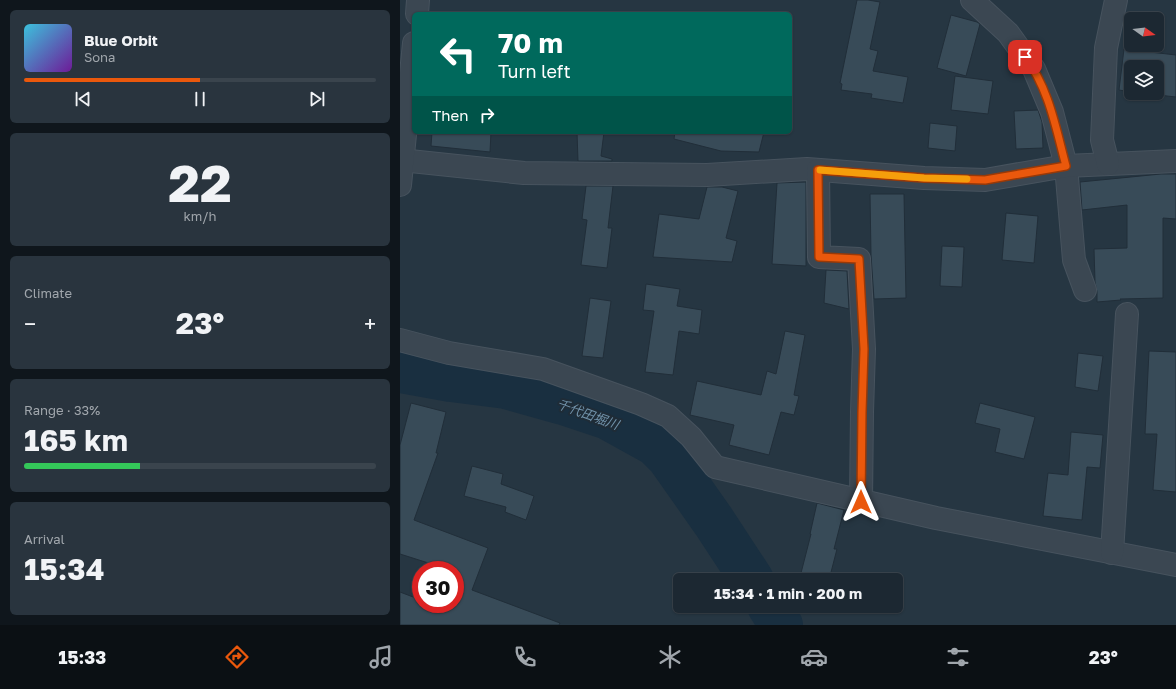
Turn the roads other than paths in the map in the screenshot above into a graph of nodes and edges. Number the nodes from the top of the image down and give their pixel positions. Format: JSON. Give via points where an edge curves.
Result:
{"nodes":[{"id":1,"x":418,"y":0,"type":"edge"},
{"id":2,"x":972,"y":0,"type":"edge"},
{"id":3,"x":1116,"y":0,"type":"edge"},
{"id":4,"x":417,"y":12,"type":"edge"},
{"id":5,"x":412,"y":62,"type":"edge"},
{"id":6,"x":402,"y":160,"type":"edge"},
{"id":7,"x":1176,"y":161,"type":"edge"},
{"id":8,"x":1108,"y":164,"type":"junction"},
{"id":9,"x":1066,"y":166,"type":"junction"},
{"id":10,"x":818,"y":170,"type":"junction"},
{"id":11,"x":400,"y":185,"type":"edge"},
{"id":12,"x":1085,"y":290,"type":"dead end"},
{"id":13,"x":1127,"y":314,"type":"dead end"},
{"id":14,"x":400,"y":340,"type":"edge"},
{"id":15,"x":861,"y":502,"type":"junction"},
{"id":16,"x":1112,"y":553,"type":"junction"},
{"id":17,"x":1176,"y":565,"type":"edge"}],
"edges":[{"from":1,"to":4,"type":"street"},
{"from":2,"to":9,"type":"street","via":[[1008,33],[1034,68],[1052,112]]},
{"from":3,"to":8,"type":"street","via":[[1106,48],[1102,140]]},
{"from":5,"to":6,"type":"street"},
{"from":6,"to":10,"type":"street","via":[[524,173],[707,175]]},
{"from":6,"to":11,"type":"street"},
{"from":7,"to":8,"type":"street"},
{"from":8,"to":9,"type":"street"},
{"from":9,"to":10,"type":"street","via":[[985,180]]},
{"from":9,"to":12,"type":"street","via":[[1074,260]]},
{"from":10,"to":15,"type":"street","via":[[819,257],[859,259],[864,349]]},
{"from":13,"to":16,"type":"street"},
{"from":14,"to":15,"type":"street","via":[[449,354],[543,369],[668,416],[691,437],[715,467]]},
{"from":15,"to":16,"type":"street"},
{"from":16,"to":17,"type":"street"}]}
